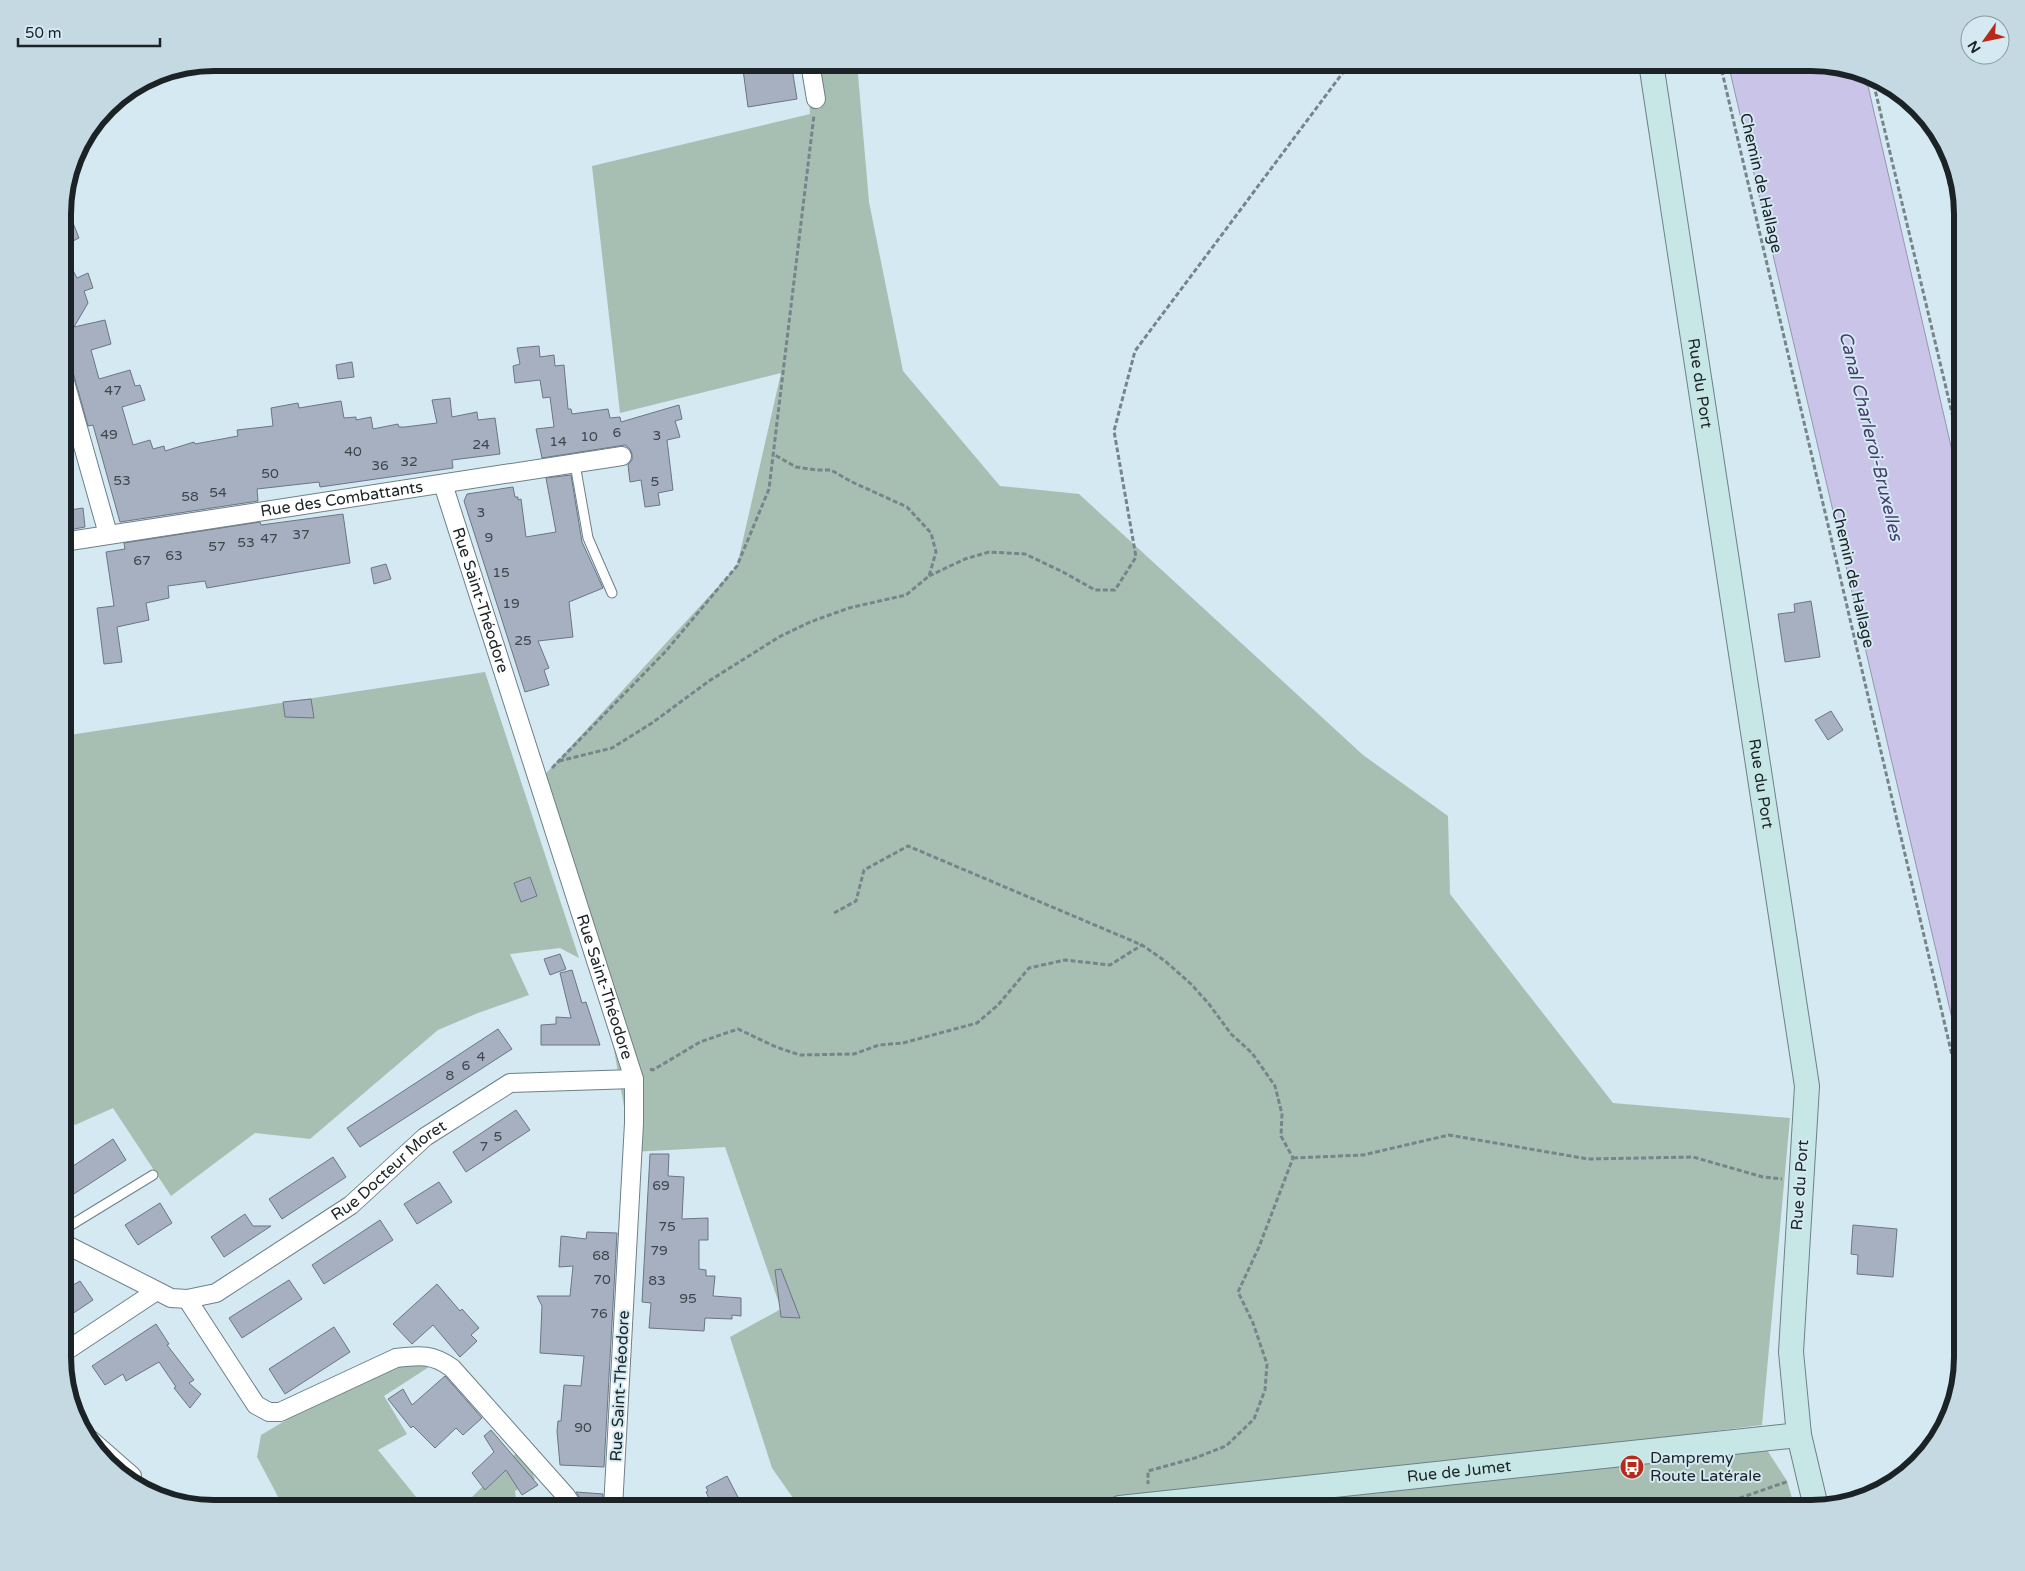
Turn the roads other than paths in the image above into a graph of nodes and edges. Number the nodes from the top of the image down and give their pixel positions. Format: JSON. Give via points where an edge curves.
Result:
{"nodes":[{"id":1,"x":811,"y":71,"type":"edge"},
{"id":2,"x":1652,"y":71,"type":"edge"},
{"id":3,"x":816,"y":99,"type":"road end"},
{"id":4,"x":72,"y":407,"type":"edge"},
{"id":5,"x":622,"y":456,"type":"dead end"},
{"id":6,"x":575,"y":464,"type":"junction"},
{"id":7,"x":443,"y":484,"type":"junction"},
{"id":8,"x":108,"y":534,"type":"junction"},
{"id":9,"x":72,"y":540,"type":"edge"},
{"id":10,"x":612,"y":593,"type":"dead end"},
{"id":11,"x":633,"y":1073,"type":"junction"},
{"id":12,"x":153,"y":1175,"type":"dead end"},
{"id":13,"x":72,"y":1224,"type":"edge"},
{"id":14,"x":72,"y":1248,"type":"edge"},
{"id":15,"x":155,"y":1292,"type":"junction"},
{"id":16,"x":186,"y":1299,"type":"junction"},
{"id":17,"x":72,"y":1347,"type":"edge"},
{"id":18,"x":1799,"y":1435,"type":"junction"},
{"id":19,"x":569,"y":1500,"type":"edge"},
{"id":20,"x":613,"y":1500,"type":"edge"},
{"id":21,"x":1201,"y":1500,"type":"edge"},
{"id":22,"x":1814,"y":1500,"type":"edge"}],
"edges":[{"from":1,"to":3,"type":"street"},
{"from":2,"to":18,"type":"main road","name":"Rue du Port","via":[[1807,1086],[1791,1352]]},
{"from":4,"to":8,"type":"street"},
{"from":5,"to":6,"type":"street","name":"Rue des Combattants"},
{"from":6,"to":7,"type":"street","name":"Rue des Combattants"},
{"from":6,"to":10,"type":"lane","via":[[588,538]]},
{"from":7,"to":8,"type":"street","name":"Rue des Combattants"},
{"from":7,"to":11,"type":"street","name":"Rue Saint-Théodore"},
{"from":8,"to":9,"type":"street","name":"Rue des Combattants"},
{"from":11,"to":16,"type":"street","name":"Rue Docteur Moret","via":[[510,1083],[425,1137],[351,1205],[216,1293]]},
{"from":11,"to":20,"type":"street","name":"Rue Saint-Théodore","via":[[632,1152]]},
{"from":12,"to":13,"type":"lane"},
{"from":14,"to":15,"type":"street","name":"Rue Docteur Moret"},
{"from":15,"to":16,"type":"street","name":"Rue Docteur Moret"},
{"from":15,"to":17,"type":"street"},
{"from":16,"to":19,"type":"street","via":[[256,1405],[269,1412],[280,1412],[396,1358],[439,1359],[452,1368]]},
{"from":18,"to":21,"type":"main road","name":"Rue de Jumet"},
{"from":18,"to":22,"type":"main road","name":"Rue du Port"}]}
